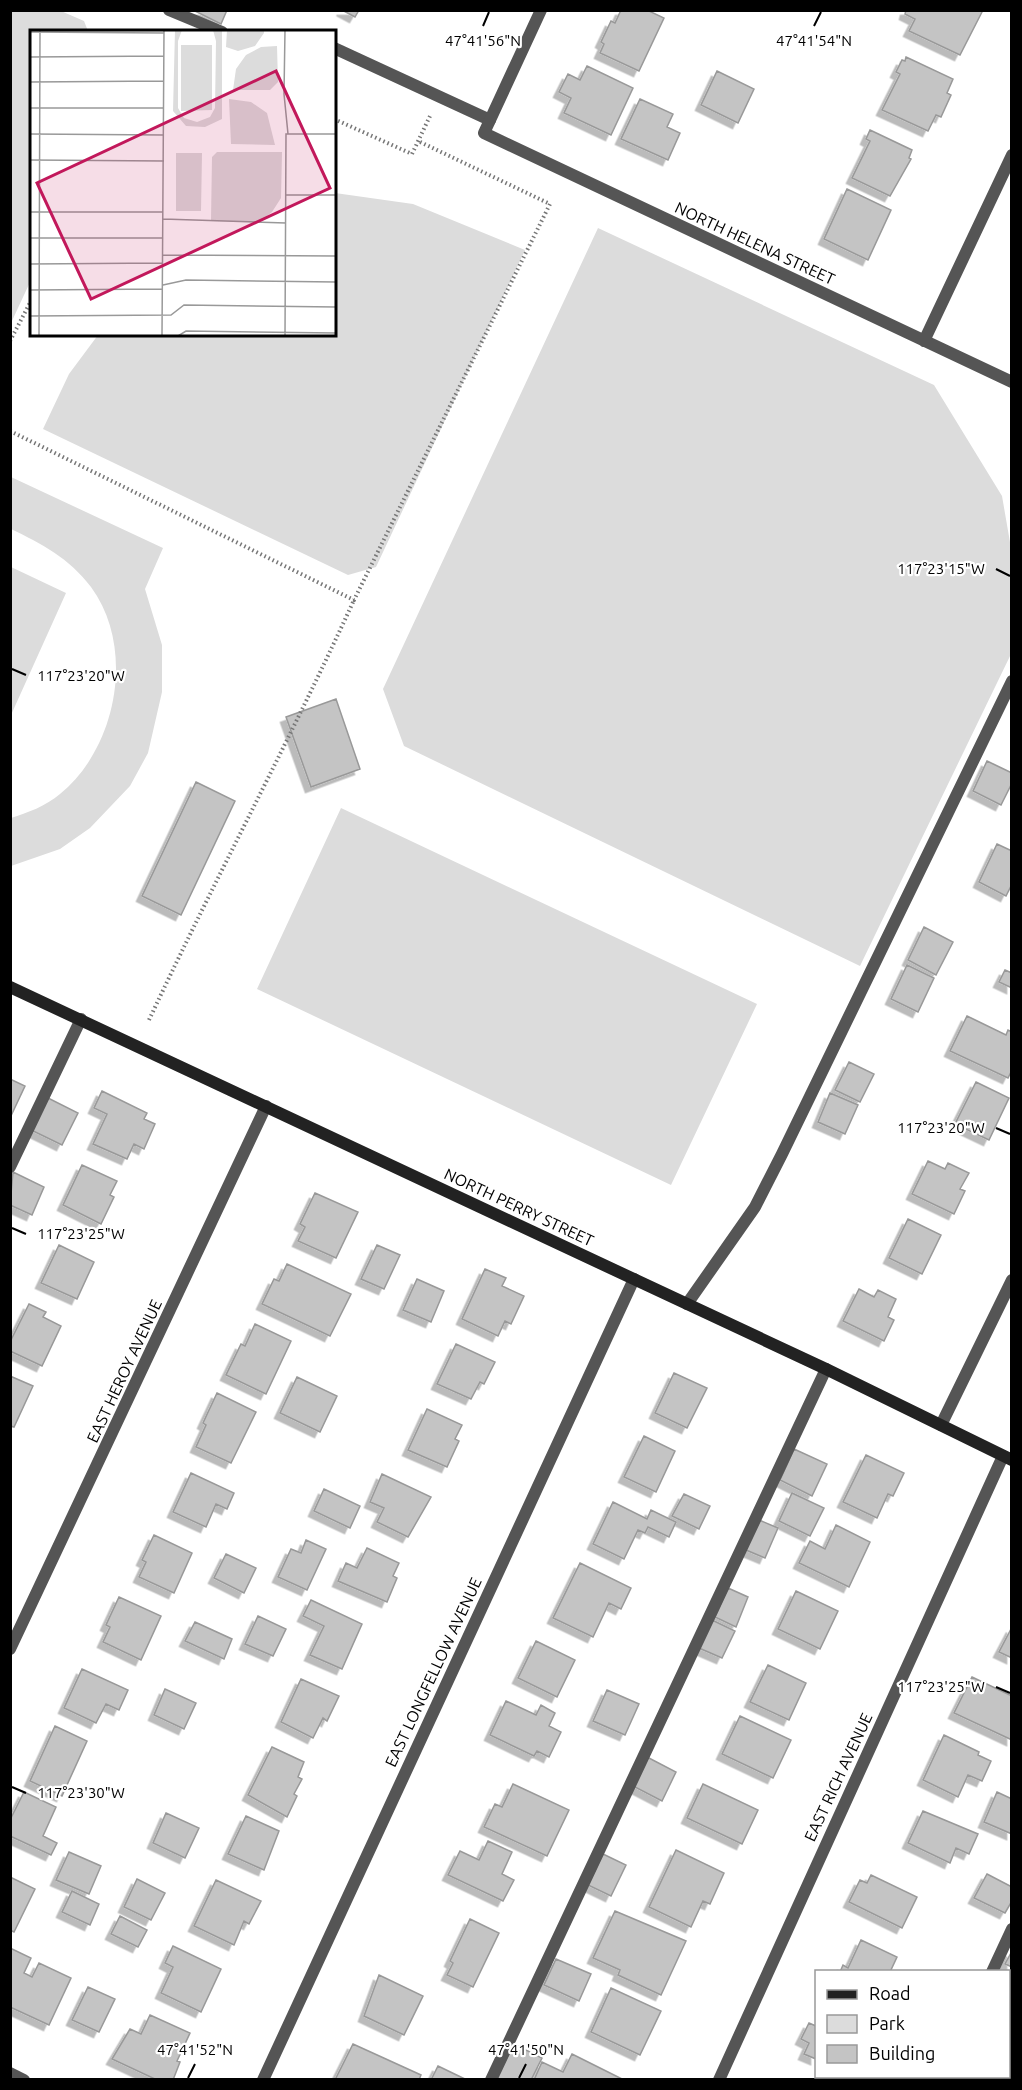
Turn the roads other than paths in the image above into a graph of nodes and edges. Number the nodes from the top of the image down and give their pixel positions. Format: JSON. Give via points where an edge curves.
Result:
{"nodes":[{"id":1,"x":169,"y":10,"type":"edge"},
{"id":2,"x":541,"y":10,"type":"edge"},
{"id":3,"x":217,"y":30,"type":"edge"},
{"id":4,"x":336,"y":49,"type":"edge"},
{"id":5,"x":490,"y":120,"type":"junction"},
{"id":6,"x":1011,"y":155,"type":"edge"},
{"id":7,"x":924,"y":341,"type":"junction"},
{"id":8,"x":1011,"y":382,"type":"edge"},
{"id":9,"x":1011,"y":681,"type":"edge"},
{"id":10,"x":10,"y":987,"type":"edge"},
{"id":11,"x":81,"y":1019,"type":"junction"},
{"id":12,"x":266,"y":1106,"type":"junction"},
{"id":13,"x":10,"y":1167,"type":"edge"},
{"id":14,"x":634,"y":1279,"type":"junction"},
{"id":15,"x":1011,"y":1280,"type":"edge"},
{"id":16,"x":687,"y":1304,"type":"junction"},
{"id":17,"x":826,"y":1369,"type":"junction"},
{"id":18,"x":941,"y":1425,"type":"junction"},
{"id":19,"x":1007,"y":1458,"type":"edge"},
{"id":20,"x":10,"y":1649,"type":"edge"},
{"id":21,"x":1011,"y":1929,"type":"edge"},
{"id":22,"x":992,"y":1970,"type":"edge"},
{"id":23,"x":10,"y":2073,"type":"edge"},
{"id":24,"x":24,"y":2079,"type":"edge"},
{"id":25,"x":263,"y":2079,"type":"edge"},
{"id":26,"x":490,"y":2079,"type":"edge"},
{"id":27,"x":719,"y":2079,"type":"edge"}],
"edges":[{"from":1,"to":3,"type":"street"},
{"from":2,"to":5,"type":"street"},
{"from":4,"to":5,"type":"street"},
{"from":5,"to":7,"type":"street","name":"NORTH HELENA STREET","via":[[484,133]]},
{"from":6,"to":7,"type":"street"},
{"from":7,"to":8,"type":"street","name":"NORTH HELENA STREET"},
{"from":9,"to":16,"type":"street","via":[[777,1165],[754,1207]]},
{"from":10,"to":11,"type":"street","name":"NORTH PERRY STREET"},
{"from":11,"to":12,"type":"street","name":"NORTH PERRY STREET"},
{"from":11,"to":13,"type":"street"},
{"from":12,"to":14,"type":"street","name":"NORTH PERRY STREET"},
{"from":12,"to":20,"type":"street","name":"EAST HEROY AVENUE"},
{"from":14,"to":16,"type":"street","name":"NORTH PERRY STREET"},
{"from":14,"to":25,"type":"street","name":"EAST LONGFELLOW AVENUE"},
{"from":15,"to":18,"type":"street"},
{"from":16,"to":17,"type":"street","name":"NORTH PERRY STREET"},
{"from":17,"to":18,"type":"street","name":"NORTH PERRY STREET"},
{"from":17,"to":26,"type":"street"},
{"from":18,"to":19,"type":"street","name":"NORTH PERRY STREET"},
{"from":19,"to":27,"type":"street","name":"EAST RICH AVENUE"},
{"from":21,"to":22,"type":"street"},
{"from":23,"to":24,"type":"street"}]}
